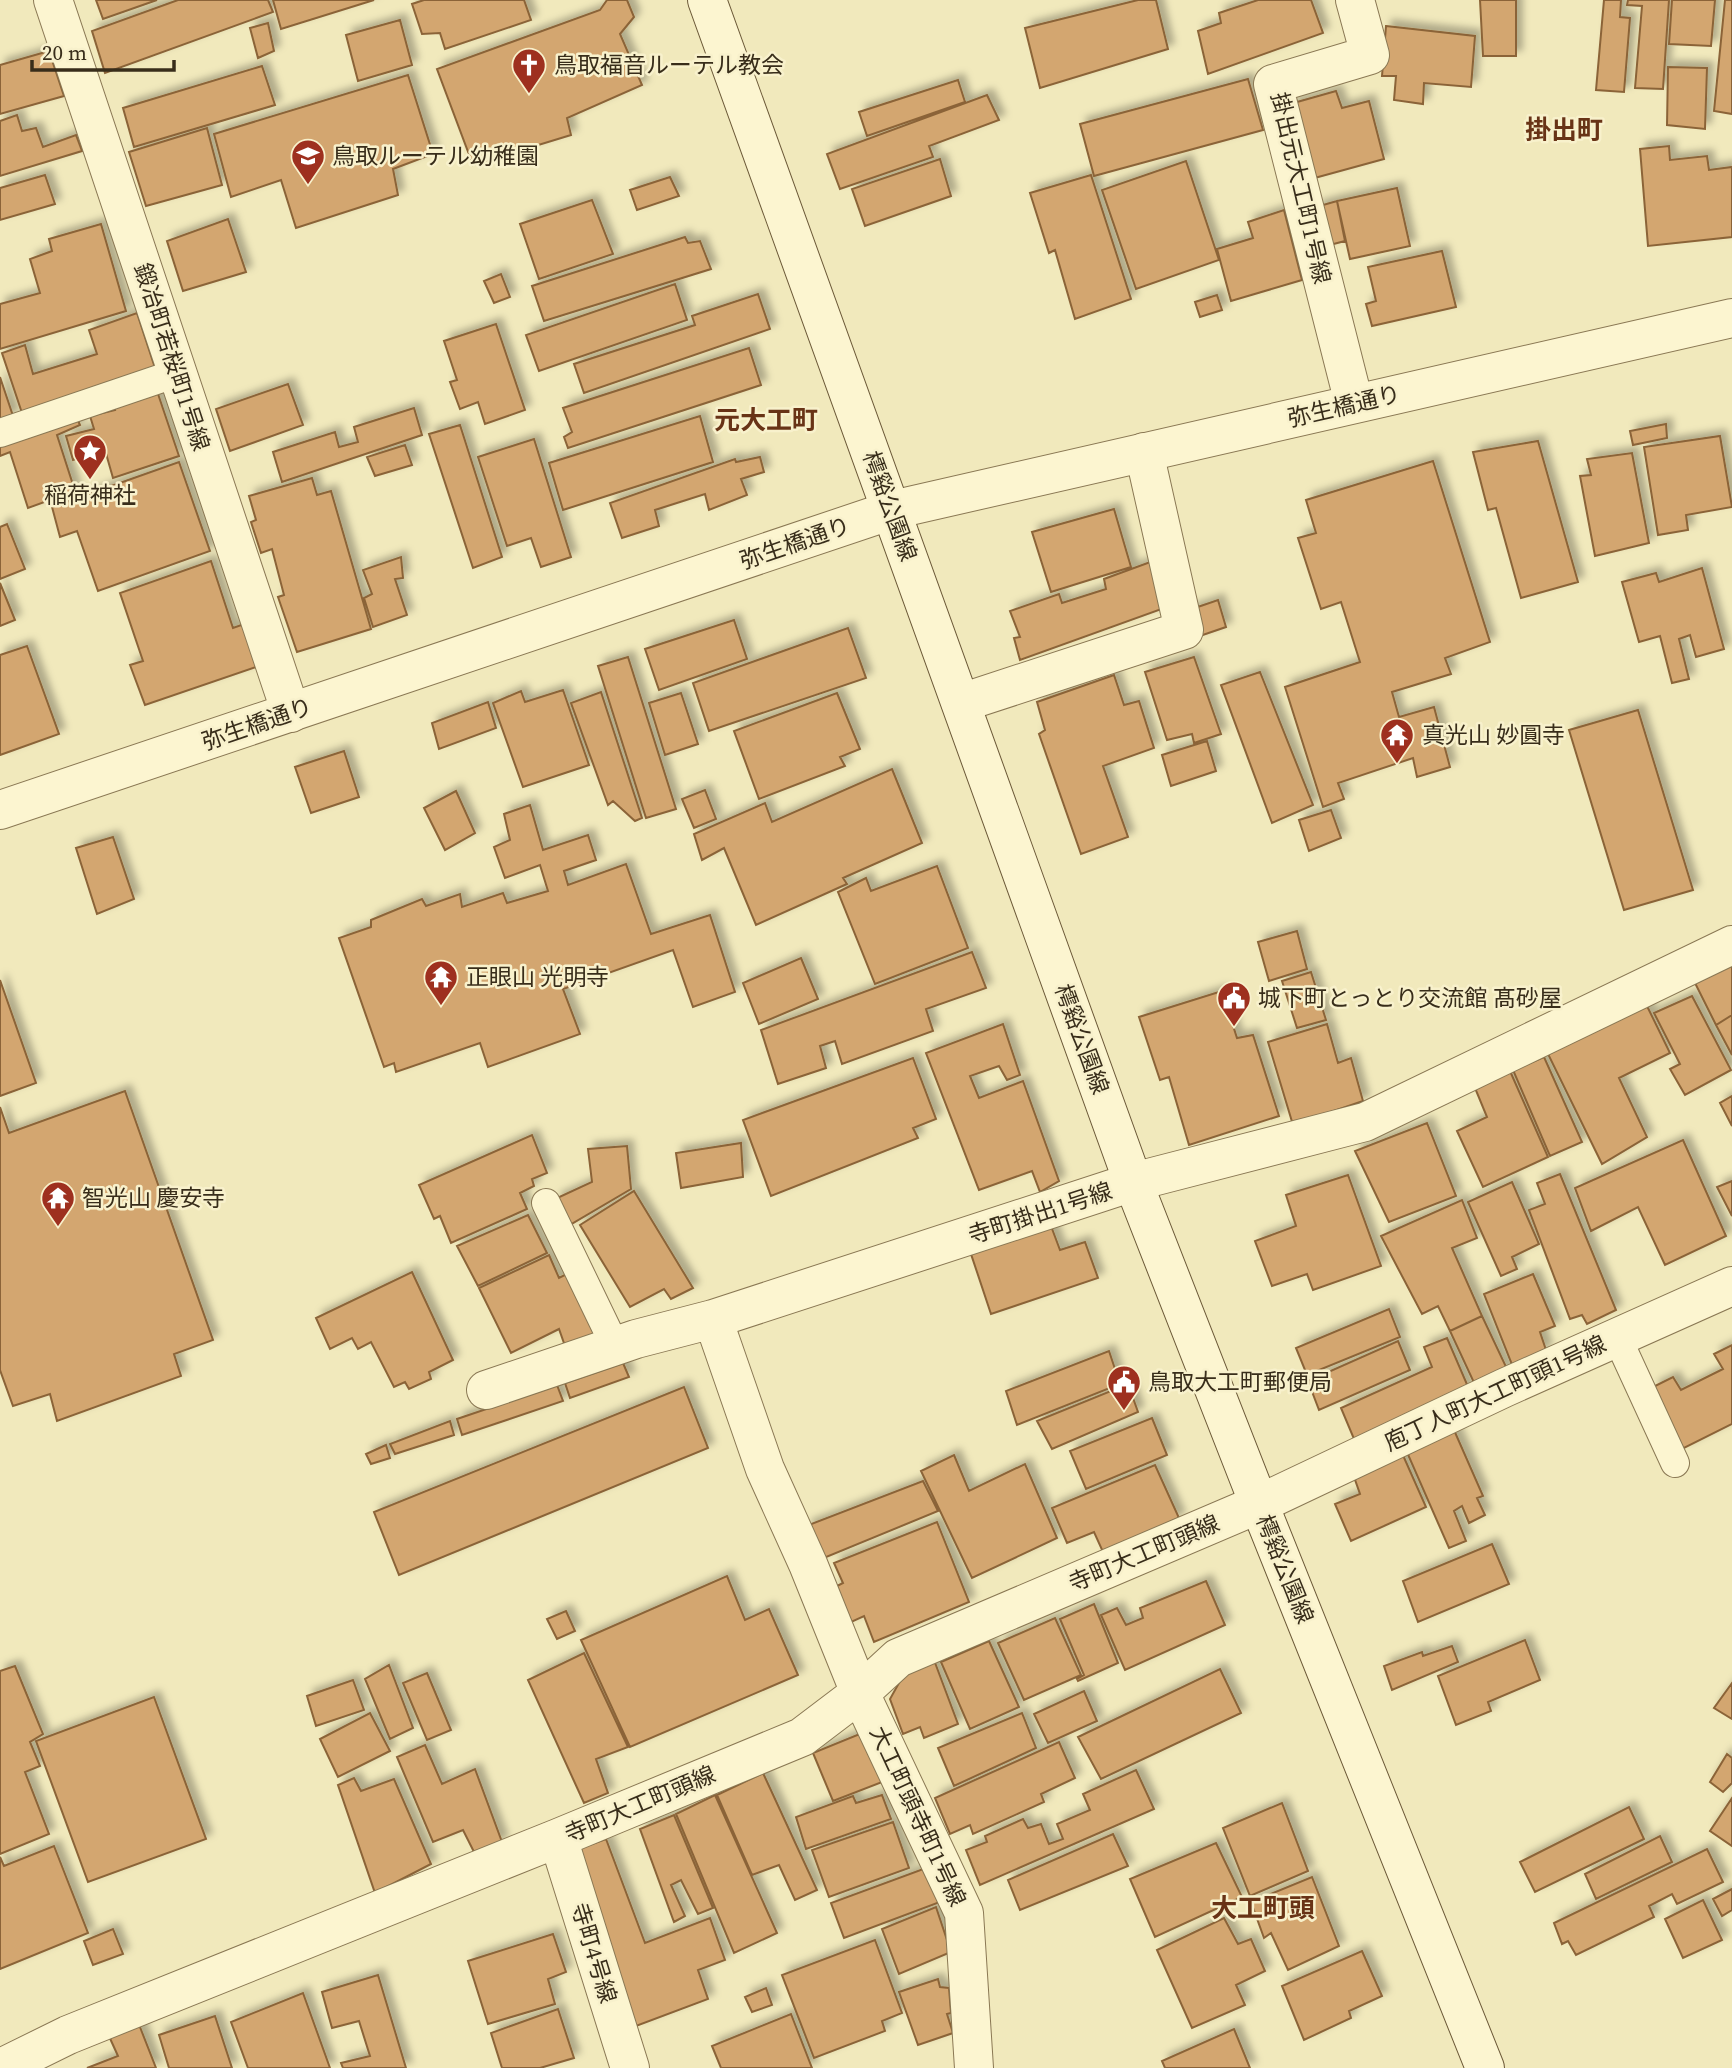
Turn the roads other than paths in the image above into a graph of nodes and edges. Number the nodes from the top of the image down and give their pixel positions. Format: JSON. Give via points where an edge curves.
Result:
{"nodes":[{"id":1,"x":53,"y":0,"type":"edge"},
{"id":2,"x":707,"y":0,"type":"edge"},
{"id":3,"x":1355,"y":0,"type":"edge"},
{"id":4,"x":1732,"y":318,"type":"edge"},
{"id":5,"x":177,"y":373,"type":"junction"},
{"id":6,"x":1354,"y":403,"type":"junction"},
{"id":7,"x":0,"y":433,"type":"edge"},
{"id":8,"x":1144,"y":452,"type":"junction"},
{"id":9,"x":892,"y":510,"type":"junction"},
{"id":10,"x":961,"y":703,"type":"junction"},
{"id":11,"x":290,"y":713,"type":"junction"},
{"id":12,"x":0,"y":810,"type":"edge"},
{"id":13,"x":1732,"y":944,"type":"edge"},
{"id":14,"x":1133,"y":1182,"type":"junction"},
{"id":15,"x":546,"y":1203,"type":"dead end"},
{"id":16,"x":1732,"y":1286,"type":"edge"},
{"id":17,"x":713,"y":1319,"type":"junction"},
{"id":18,"x":1617,"y":1337,"type":"junction"},
{"id":19,"x":615,"y":1346,"type":"junction"},
{"id":20,"x":486,"y":1390,"type":"dead end"},
{"id":21,"x":1675,"y":1463,"type":"dead end"},
{"id":22,"x":1259,"y":1504,"type":"junction"},
{"id":23,"x":860,"y":1693,"type":"junction"},
{"id":24,"x":558,"y":1838,"type":"junction"},
{"id":25,"x":41,"y":2059,"type":"edge"},
{"id":26,"x":1,"y":2068,"type":"edge"},
{"id":27,"x":630,"y":2068,"type":"edge"},
{"id":28,"x":974,"y":2068,"type":"edge"},
{"id":29,"x":1485,"y":2068,"type":"edge"}],
"edges":[{"from":1,"to":5,"type":"street","name":"鍛冶町若桜町1号線"},
{"from":2,"to":9,"type":"street","name":"樗谿公園線"},
{"from":3,"to":6,"type":"street","name":"掛出元大工町1号線","via":[[1370,55],[1273,84]]},
{"from":4,"to":6,"type":"street","name":"弥生橋通り"},
{"from":5,"to":7,"type":"lane"},
{"from":5,"to":11,"type":"street","name":"鍛冶町若桜町1号線"},
{"from":6,"to":8,"type":"street","name":"弥生橋通り"},
{"from":8,"to":9,"type":"street","name":"弥生橋通り"},
{"from":8,"to":10,"type":"street","via":[[1184,630]]},
{"from":9,"to":10,"type":"street","name":"樗谿公園線"},
{"from":9,"to":11,"type":"street","name":"弥生橋通り"},
{"from":10,"to":14,"type":"street","name":"樗谿公園線"},
{"from":11,"to":12,"type":"street","name":"弥生橋通り"},
{"from":13,"to":14,"type":"street","name":"寺町掛出1号線","via":[[1366,1122]]},
{"from":14,"to":17,"type":"street","name":"寺町掛出1号線"},
{"from":14,"to":22,"type":"street","name":"樗谿公園線"},
{"from":15,"to":19,"type":"lane"},
{"from":16,"to":18,"type":"street","name":"庖丁人町大工町頭1号線"},
{"from":17,"to":19,"type":"street","name":"寺町掛出1号線"},
{"from":17,"to":23,"type":"street","via":[[765,1469]]},
{"from":18,"to":21,"type":"lane"},
{"from":18,"to":22,"type":"street","name":"庖丁人町大工町頭1号線"},
{"from":19,"to":20,"type":"street","name":"寺町掛出1号線"},
{"from":22,"to":23,"type":"street","name":"寺町大工町頭線","via":[[898,1658]]},
{"from":22,"to":29,"type":"street","name":"樗谿公園線"},
{"from":23,"to":24,"type":"street","name":"寺町大工町頭線","via":[[802,1737]]},
{"from":23,"to":28,"type":"street","name":"大工町頭寺町1号線","via":[[964,1913]]},
{"from":24,"to":25,"type":"street","name":"寺町大工町頭線","via":[[68,2035]]},
{"from":24,"to":27,"type":"street","name":"寺町4号線"},
{"from":25,"to":26,"type":"street","name":"寺町大工町頭線"}]}
